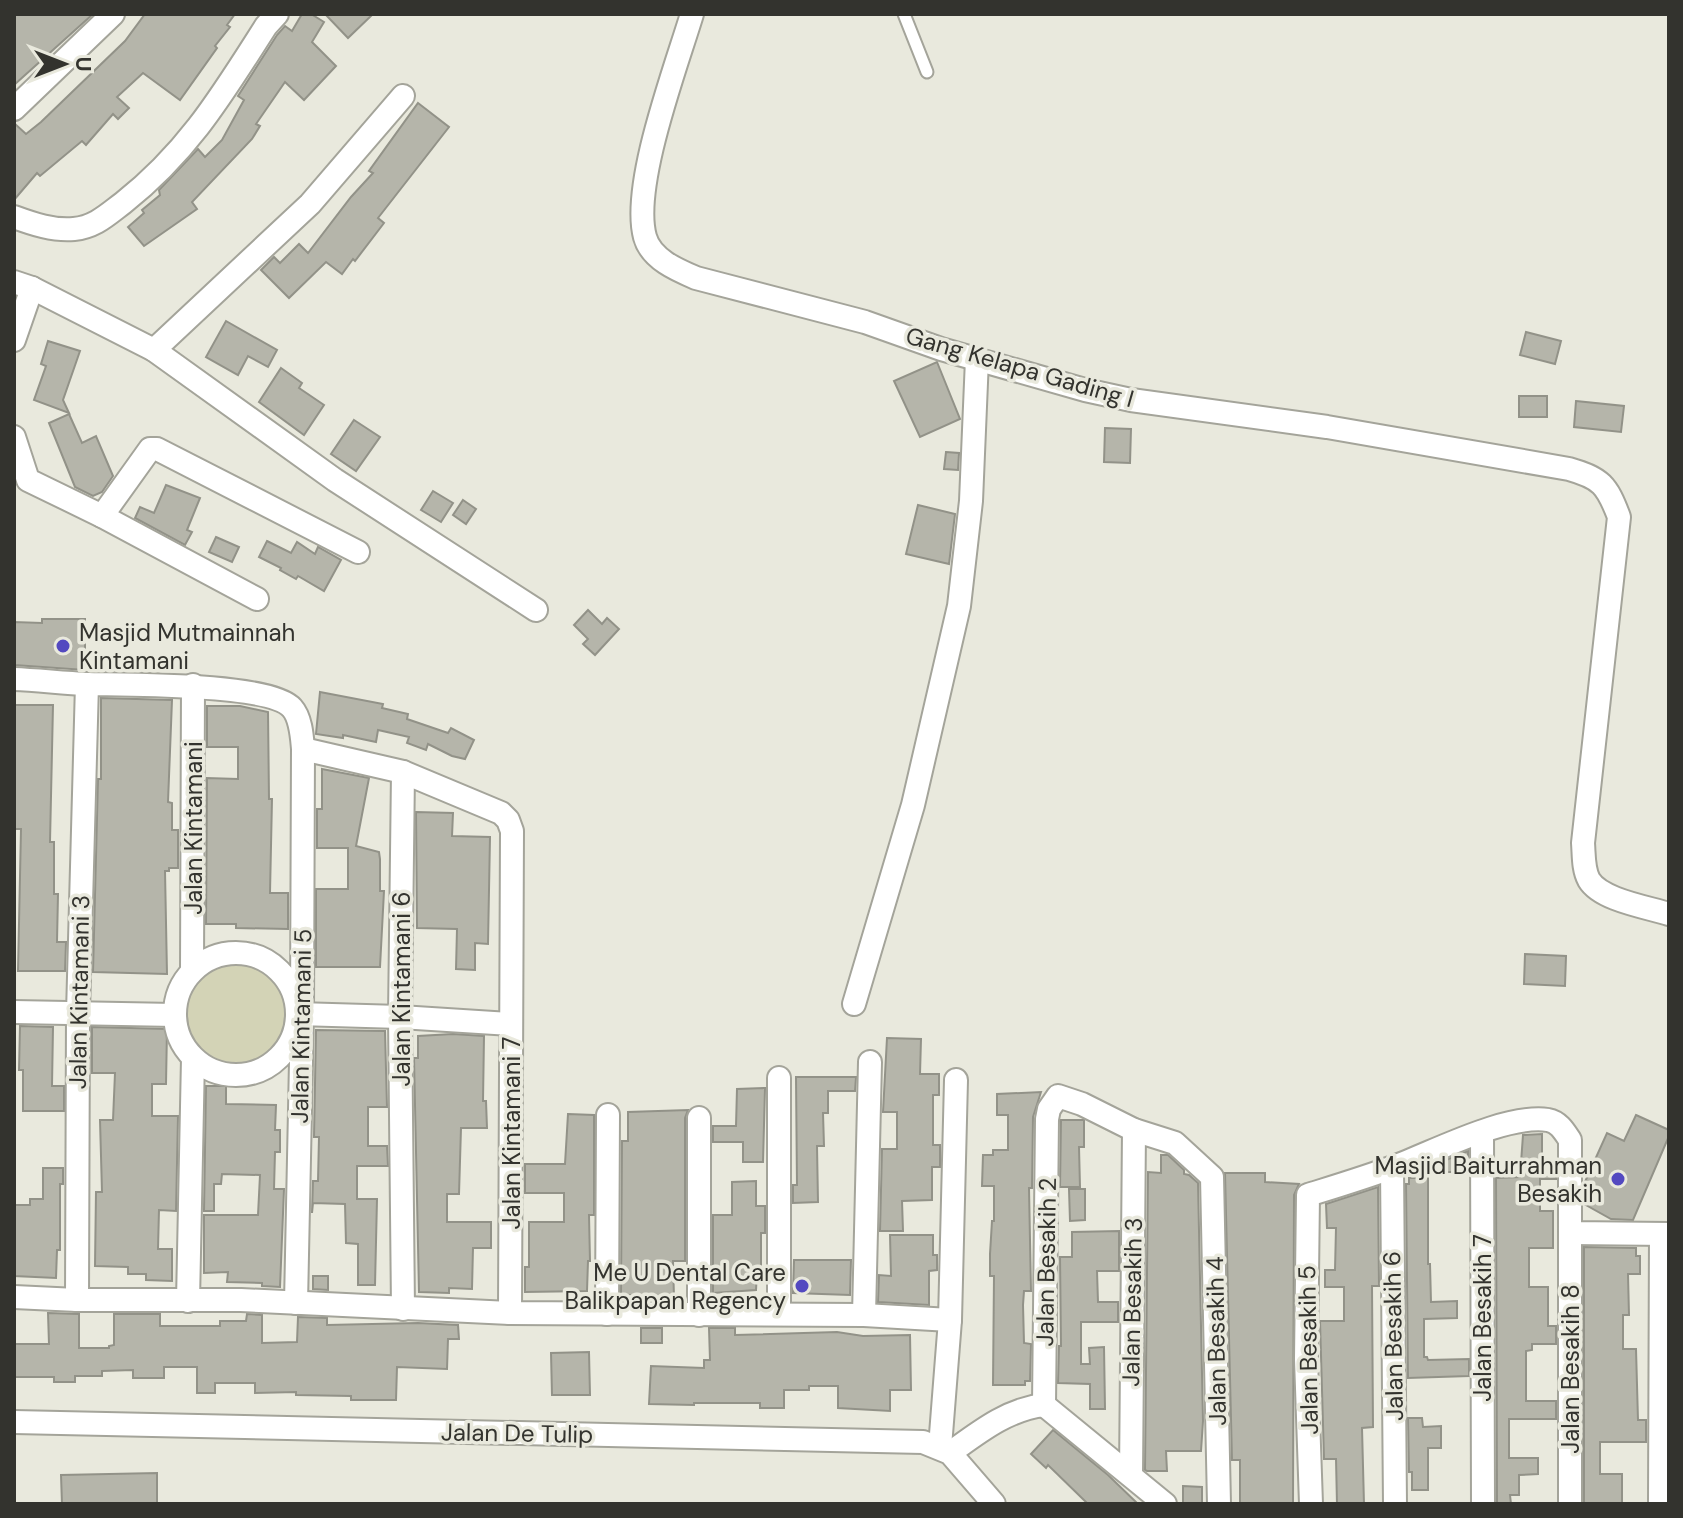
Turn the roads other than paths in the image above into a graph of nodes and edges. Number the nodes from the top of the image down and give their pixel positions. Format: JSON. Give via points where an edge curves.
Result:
{"nodes":[{"id":1,"x":113,"y":14,"type":"edge"},
{"id":2,"x":277,"y":14,"type":"edge"},
{"id":3,"x":692,"y":14,"type":"edge"},
{"id":4,"x":904,"y":14,"type":"edge"},
{"id":5,"x":927,"y":72,"type":"dead end"},
{"id":6,"x":403,"y":96,"type":"dead end"},
{"id":7,"x":14,"y":109,"type":"edge"},
{"id":8,"x":14,"y":217,"type":"edge"},
{"id":9,"x":23,"y":285,"type":"edge"},
{"id":10,"x":14,"y":340,"type":"edge"},
{"id":11,"x":154,"y":350,"type":"junction"},
{"id":12,"x":977,"y":359,"type":"junction"},
{"id":13,"x":14,"y":437,"type":"edge"},
{"id":14,"x":21,"y":484,"type":"edge"},
{"id":15,"x":102,"y":516,"type":"junction"},
{"id":16,"x":358,"y":552,"type":"dead end"},
{"id":17,"x":257,"y":599,"type":"dead end"},
{"id":18,"x":536,"y":610,"type":"dead end"},
{"id":19,"x":14,"y":679,"type":"edge"},
{"id":20,"x":87,"y":684,"type":"junction"},
{"id":21,"x":193,"y":685,"type":"junction"},
{"id":22,"x":303,"y":749,"type":"junction"},
{"id":23,"x":403,"y":772,"type":"junction"},
{"id":24,"x":1669,"y":914,"type":"edge"},
{"id":25,"x":192,"y":971,"type":"junction"},
{"id":26,"x":854,"y":1004,"type":"dead end"},
{"id":27,"x":14,"y":1012,"type":"edge"},
{"id":28,"x":78,"y":1013,"type":"junction"},
{"id":29,"x":300,"y":1014,"type":"junction"},
{"id":30,"x":175,"y":1015,"type":"junction"},
{"id":31,"x":400,"y":1017,"type":"junction"},
{"id":32,"x":511,"y":1024,"type":"junction"},
{"id":33,"x":193,"y":1058,"type":"junction"},
{"id":34,"x":870,"y":1062,"type":"dead end"},
{"id":35,"x":779,"y":1078,"type":"dead end"},
{"id":36,"x":956,"y":1080,"type":"dead end"},
{"id":37,"x":608,"y":1115,"type":"dead end"},
{"id":38,"x":699,"y":1118,"type":"dead end"},
{"id":39,"x":1134,"y":1130,"type":"junction"},
{"id":40,"x":1482,"y":1132,"type":"junction"},
{"id":41,"x":1392,"y":1168,"type":"junction"},
{"id":42,"x":1308,"y":1195,"type":"joint"},
{"id":43,"x":1570,"y":1233,"type":"junction"},
{"id":44,"x":1665,"y":1234,"type":"edge"},
{"id":45,"x":14,"y":1297,"type":"edge"},
{"id":46,"x":77,"y":1300,"type":"junction"},
{"id":47,"x":188,"y":1301,"type":"junction"},
{"id":48,"x":296,"y":1303,"type":"junction"},
{"id":49,"x":403,"y":1309,"type":"junction"},
{"id":50,"x":510,"y":1313,"type":"junction"},
{"id":51,"x":607,"y":1314,"type":"junction"},
{"id":52,"x":779,"y":1314,"type":"junction"},
{"id":53,"x":699,"y":1315,"type":"junction"},
{"id":54,"x":864,"y":1315,"type":"junction"},
{"id":55,"x":950,"y":1320,"type":"junction"},
{"id":56,"x":1044,"y":1405,"type":"junction"},
{"id":57,"x":14,"y":1422,"type":"edge"},
{"id":58,"x":945,"y":1450,"type":"junction"},
{"id":59,"x":1131,"y":1475,"type":"junction"},
{"id":60,"x":994,"y":1504,"type":"edge"},
{"id":61,"x":1165,"y":1504,"type":"edge"},
{"id":62,"x":1219,"y":1504,"type":"edge"},
{"id":63,"x":1311,"y":1504,"type":"edge"},
{"id":64,"x":1395,"y":1504,"type":"edge"},
{"id":65,"x":1483,"y":1504,"type":"edge"},
{"id":66,"x":1570,"y":1504,"type":"edge"},
{"id":67,"x":1660,"y":1504,"type":"edge"}],
"edges":[{"from":1,"to":7,"type":"street"},
{"from":2,"to":8,"type":"street","via":[[186,144],[96,224],[58,228]]},
{"from":3,"to":12,"type":"street","name":"Gang Kelapa Gading I","via":[[650,152],[643,200],[645,237],[652,251],[673,269],[696,278],[865,322]]},
{"from":4,"to":5,"type":"lane"},
{"from":6,"to":11,"type":"street","via":[[310,204]]},
{"from":9,"to":10,"type":"street"},
{"from":9,"to":11,"type":"street"},
{"from":11,"to":18,"type":"street","via":[[335,480]]},
{"from":12,"to":24,"type":"street","name":"Gang Kelapa Gading I","via":[[1131,400],[1569,469],[1606,486],[1619,517],[1584,866],[1598,891]]},
{"from":12,"to":26,"type":"street","via":[[971,501],[959,606],[913,805]]},
{"from":13,"to":14,"type":"street"},
{"from":14,"to":15,"type":"street"},
{"from":15,"to":16,"type":"street","via":[[150,449],[157,449]]},
{"from":15,"to":17,"type":"street"},
{"from":19,"to":20,"type":"street","name":"Jalan Kintamani 5"},
{"from":20,"to":21,"type":"street","name":"Jalan Kintamani 5"},
{"from":20,"to":28,"type":"street","name":"Jalan Kintamani 3"},
{"from":21,"to":22,"type":"street","name":"Jalan Kintamani 5","via":[[278,699],[292,708]]},
{"from":21,"to":25,"type":"street","name":"Jalan Kintamani"},
{"from":22,"to":23,"type":"street"},
{"from":22,"to":29,"type":"street","name":"Jalan Kintamani 5"},
{"from":23,"to":31,"type":"street","name":"Jalan Kintamani 6"},
{"from":23,"to":32,"type":"street","via":[[508,820]]},
{"from":25,"to":29,"type":"street","via":[[220,955],[244,954],[266,961],[289,983]]},
{"from":25,"to":30,"type":"street"},
{"from":27,"to":28,"type":"street"},
{"from":28,"to":30,"type":"street"},
{"from":28,"to":46,"type":"street","name":"Jalan Kintamani 3"},
{"from":29,"to":31,"type":"street","name":"Jalan Kintamani 7"},
{"from":29,"to":33,"type":"street","via":[[280,1058],[252,1074],[220,1074]]},
{"from":29,"to":48,"type":"street","name":"Jalan Kintamani 5"},
{"from":30,"to":33,"type":"street","via":[[183,1046]]},
{"from":31,"to":32,"type":"street","name":"Jalan Kintamani 7"},
{"from":31,"to":49,"type":"street","name":"Jalan Kintamani 6"},
{"from":32,"to":50,"type":"street","name":"Jalan Kintamani 7"},
{"from":33,"to":47,"type":"street"},
{"from":34,"to":54,"type":"street"},
{"from":35,"to":52,"type":"street"},
{"from":36,"to":55,"type":"street"},
{"from":37,"to":51,"type":"street"},
{"from":38,"to":53,"type":"street"},
{"from":39,"to":56,"type":"street","name":"Jalan Besakih 2","via":[[1058,1096],[1049,1109]]},
{"from":39,"to":59,"type":"street","name":"Jalan Besakih 3"},
{"from":39,"to":62,"type":"street","name":"Jalan Besakih 4","via":[[1175,1143],[1212,1177]]},
{"from":40,"to":41,"type":"street","name":"Jalan Besakih 8"},
{"from":40,"to":43,"type":"street","name":"Jalan Besakih 8","via":[[1527,1119],[1552,1120],[1562,1127],[1570,1140]]},
{"from":40,"to":65,"type":"street","name":"Jalan Besakih 7"},
{"from":41,"to":42,"type":"street","name":"Jalan Besakih 8"},
{"from":41,"to":64,"type":"street","name":"Jalan Besakih 6"},
{"from":42,"to":63,"type":"street","name":"Jalan Besakih 5"},
{"from":43,"to":44,"type":"street"},
{"from":43,"to":66,"type":"street","name":"Jalan Besakih 8"},
{"from":44,"to":67,"type":"street"},
{"from":45,"to":46,"type":"street"},
{"from":46,"to":47,"type":"street"},
{"from":47,"to":48,"type":"street"},
{"from":48,"to":49,"type":"street"},
{"from":49,"to":50,"type":"street"},
{"from":50,"to":51,"type":"street"},
{"from":51,"to":53,"type":"street"},
{"from":52,"to":53,"type":"street"},
{"from":52,"to":54,"type":"street"},
{"from":54,"to":55,"type":"street"},
{"from":55,"to":58,"type":"street"},
{"from":56,"to":58,"type":"street","via":[[1025,1407]]},
{"from":56,"to":59,"type":"street"},
{"from":57,"to":58,"type":"street","name":"Jalan De Tulip","via":[[923,1442]]},
{"from":58,"to":60,"type":"street"},
{"from":59,"to":61,"type":"street"}]}
